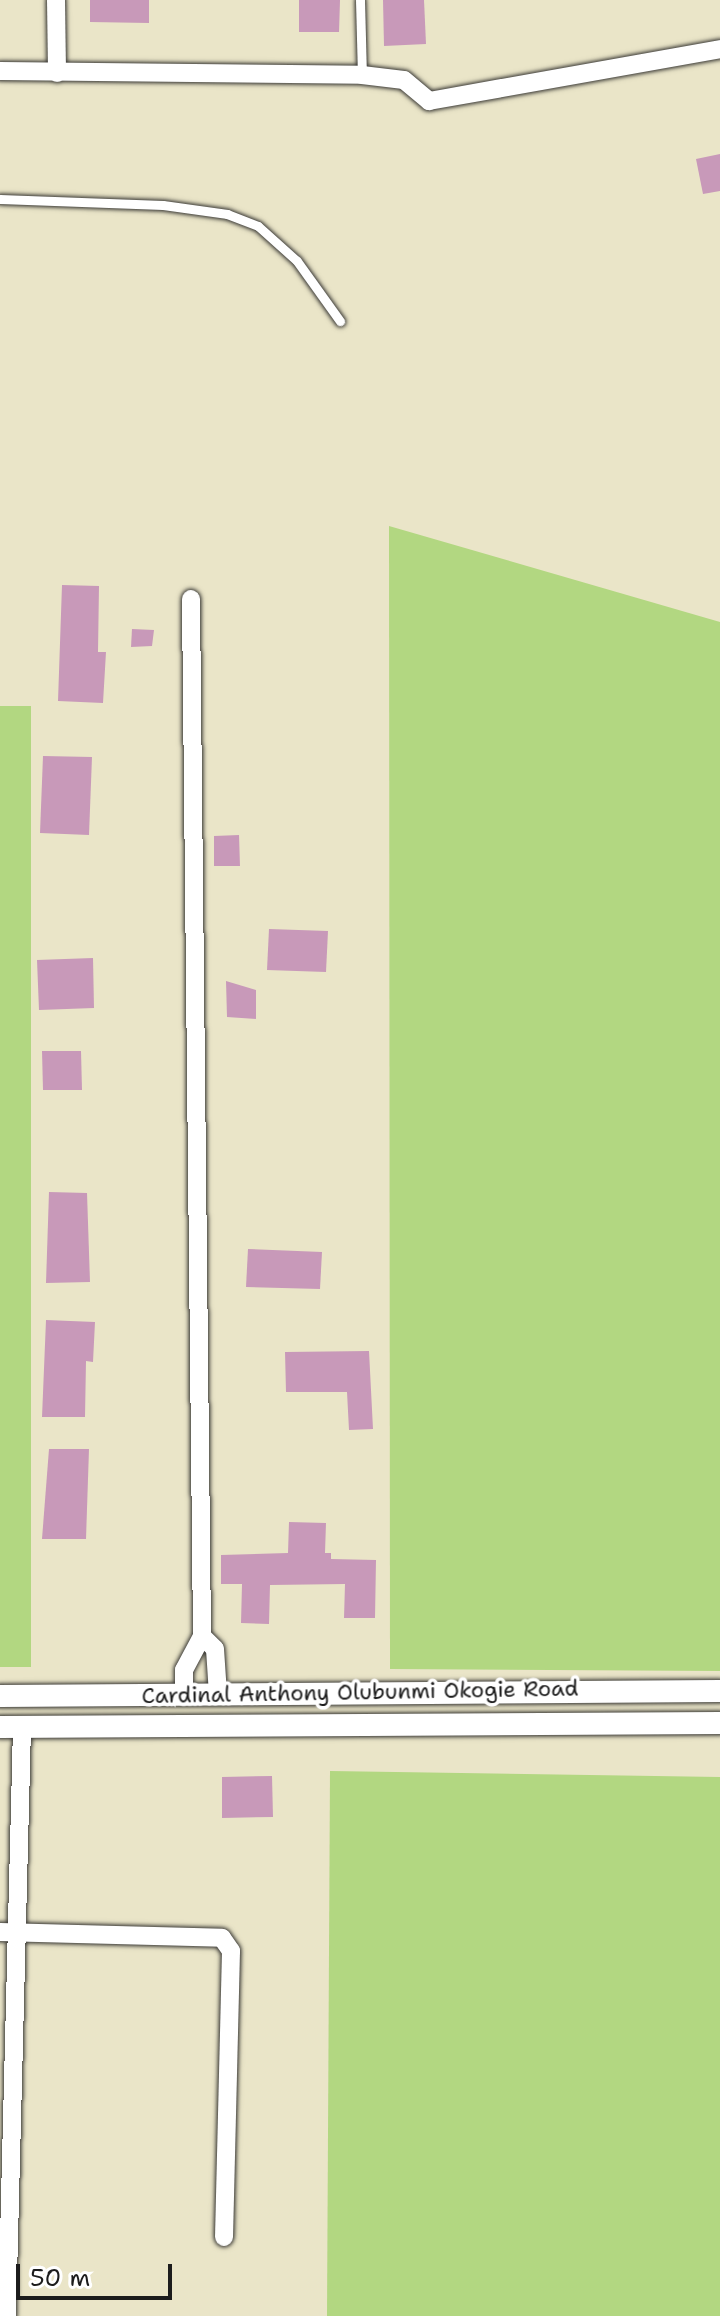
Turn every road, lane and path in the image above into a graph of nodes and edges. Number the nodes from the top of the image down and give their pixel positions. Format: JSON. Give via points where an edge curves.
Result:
{"nodes":[{"id":1,"x":56,"y":0,"type":"edge"},
{"id":2,"x":360,"y":0,"type":"edge"},
{"id":3,"x":720,"y":49,"type":"edge"},
{"id":4,"x":0,"y":71,"type":"edge"},
{"id":5,"x":57,"y":73,"type":"junction"},
{"id":6,"x":362,"y":75,"type":"junction"},
{"id":7,"x":0,"y":199,"type":"edge"},
{"id":8,"x":340,"y":321,"type":"dead end"},
{"id":9,"x":191,"y":599,"type":"dead end"},
{"id":10,"x":202,"y":1636,"type":"junction"},
{"id":11,"x":720,"y":1691,"type":"edge"},
{"id":12,"x":218,"y":1694,"type":"junction"},
{"id":13,"x":0,"y":1696,"type":"edge"},
{"id":14,"x":184,"y":1696,"type":"junction"},
{"id":15,"x":720,"y":1723,"type":"edge"},
{"id":16,"x":11,"y":1726,"type":"edge"},
{"id":17,"x":8,"y":1932,"type":"edge"},
{"id":18,"x":224,"y":2237,"type":"dead end"},
{"id":19,"x":7,"y":2316,"type":"edge"}],
"edges":[{"from":1,"to":5,"type":"street"},
{"from":2,"to":6,"type":"lane"},
{"from":3,"to":6,"type":"street","via":[[429,101],[404,80]]},
{"from":4,"to":5,"type":"street"},
{"from":5,"to":6,"type":"street"},
{"from":7,"to":8,"type":"lane","via":[[163,205],[227,214],[258,226],[297,261]]},
{"from":9,"to":10,"type":"street"},
{"from":10,"to":12,"type":"street","via":[[215,1649]]},
{"from":10,"to":14,"type":"street","via":[[184,1670]]},
{"from":11,"to":12,"type":"street","name":"Cardinal Anthony Olubunmi Okogie Road"},
{"from":12,"to":14,"type":"street","name":"Cardinal Anthony Olubunmi Okogie Road"},
{"from":13,"to":14,"type":"street","name":"Cardinal Anthony Olubunmi Okogie Road"},
{"from":15,"to":16,"type":"street","name":"Cardinal Anthony Olubunmi Okogie Road"},
{"from":16,"to":17,"type":"street"},
{"from":17,"to":18,"type":"street","via":[[222,1938],[231,1951]]},
{"from":17,"to":19,"type":"street"}]}
